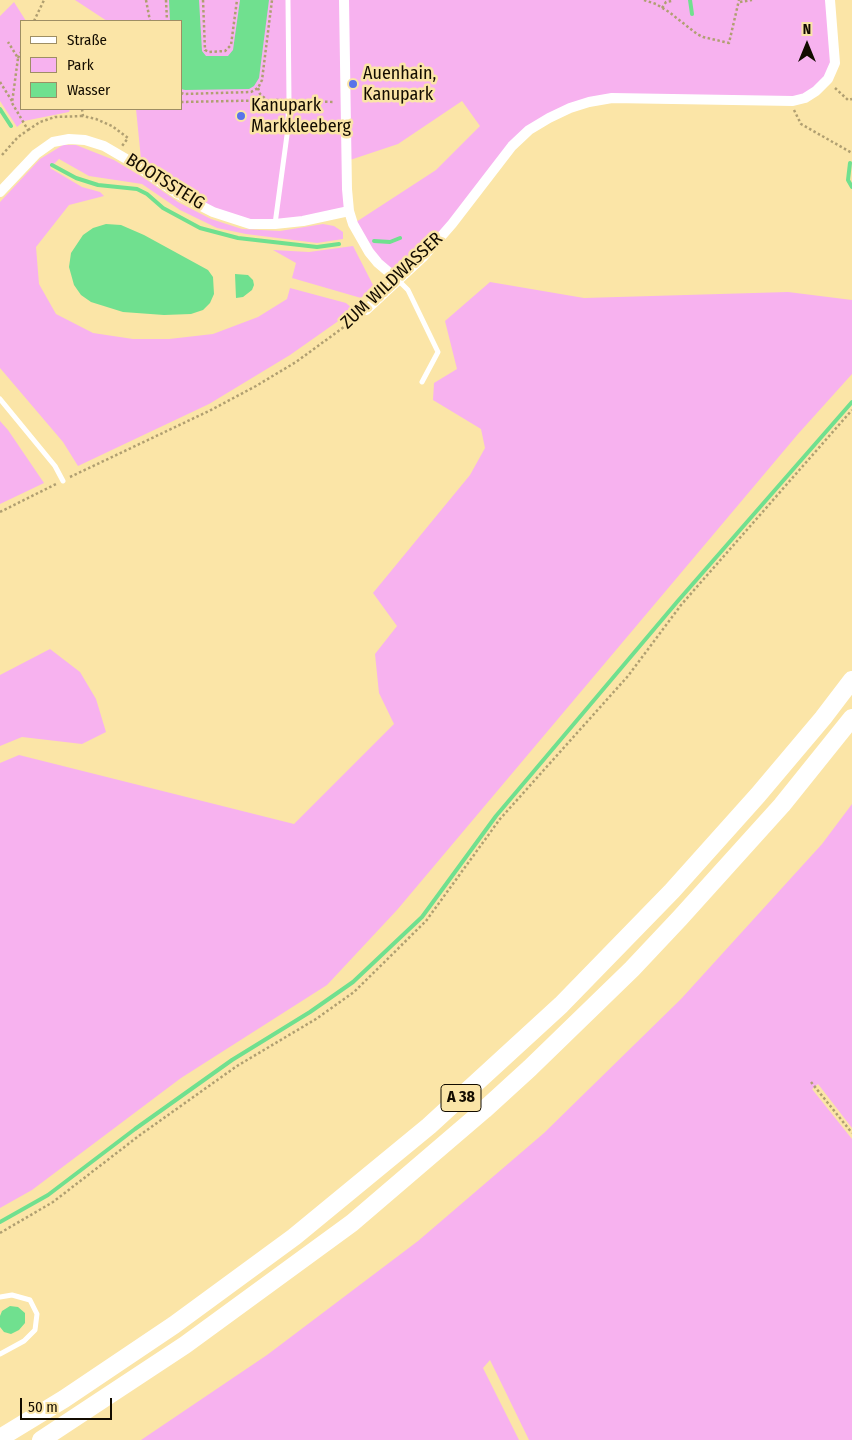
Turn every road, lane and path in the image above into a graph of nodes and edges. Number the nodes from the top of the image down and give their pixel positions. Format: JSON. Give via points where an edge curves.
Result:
{"nodes":[{"id":1,"x":44,"y":0,"type":"edge"},
{"id":2,"x":146,"y":0,"type":"edge"},
{"id":3,"x":166,"y":0,"type":"edge"},
{"id":4,"x":203,"y":0,"type":"edge"},
{"id":5,"x":237,"y":0,"type":"edge"},
{"id":6,"x":272,"y":0,"type":"edge"},
{"id":7,"x":288,"y":0,"type":"edge"},
{"id":8,"x":344,"y":0,"type":"edge"},
{"id":9,"x":644,"y":0,"type":"edge"},
{"id":10,"x":672,"y":0,"type":"edge"},
{"id":11,"x":752,"y":0,"type":"edge"},
{"id":12,"x":830,"y":0,"type":"edge"},
{"id":13,"x":740,"y":1,"type":"edge"},
{"id":14,"x":662,"y":8,"type":"junction"},
{"id":15,"x":34,"y":20,"type":"edge"},
{"id":16,"x":150,"y":20,"type":"edge"},
{"id":17,"x":167,"y":20,"type":"edge"},
{"id":18,"x":8,"y":42,"type":"dead end"},
{"id":19,"x":20,"y":54,"type":"edge"},
{"id":20,"x":18,"y":58,"type":"junction"},
{"id":21,"x":828,"y":79,"type":"junction"},
{"id":22,"x":0,"y":82,"type":"edge"},
{"id":23,"x":258,"y":88,"type":"junction"},
{"id":24,"x":182,"y":93,"type":"edge"},
{"id":25,"x":852,"y":99,"type":"edge"},
{"id":26,"x":268,"y":100,"type":"junction"},
{"id":27,"x":290,"y":101,"type":"junction"},
{"id":28,"x":793,"y":101,"type":"junction"},
{"id":29,"x":182,"y":102,"type":"edge"},
{"id":30,"x":334,"y":102,"type":"dead end"},
{"id":31,"x":12,"y":103,"type":"junction"},
{"id":32,"x":82,"y":110,"type":"edge"},
{"id":33,"x":83,"y":116,"type":"junction"},
{"id":34,"x":28,"y":130,"type":"junction"},
{"id":35,"x":117,"y":153,"type":"junction"},
{"id":36,"x":852,"y":153,"type":"edge"},
{"id":37,"x":2,"y":155,"type":"dead end"},
{"id":38,"x":0,"y":192,"type":"edge"},
{"id":39,"x":349,"y":211,"type":"junction"},
{"id":40,"x":275,"y":224,"type":"junction"},
{"id":41,"x":398,"y":280,"type":"junction"},
{"id":42,"x":366,"y":310,"type":"joint"},
{"id":43,"x":422,"y":382,"type":"dead end"},
{"id":44,"x":0,"y":399,"type":"edge"},
{"id":45,"x":852,"y":410,"type":"edge"},
{"id":46,"x":63,"y":481,"type":"junction"},
{"id":47,"x":0,"y":512,"type":"edge"},
{"id":48,"x":852,"y":680,"type":"edge"},
{"id":49,"x":852,"y":718,"type":"edge"},
{"id":50,"x":812,"y":1082,"type":"dead end"},
{"id":51,"x":852,"y":1133,"type":"edge"},
{"id":52,"x":0,"y":1233,"type":"edge"},
{"id":53,"x":0,"y":1297,"type":"edge"},
{"id":54,"x":0,"y":1354,"type":"edge"},
{"id":55,"x":0,"y":1438,"type":"edge"},
{"id":56,"x":41,"y":1440,"type":"edge"}],
"edges":[{"from":1,"to":15,"type":"path"},
{"from":2,"to":16,"type":"path"},
{"from":3,"to":17,"type":"path"},
{"from":4,"to":5,"type":"path","via":[[205,50],[209,52],[225,51],[231,45]]},
{"from":6,"to":23,"type":"path","via":[[262,80]]},
{"from":7,"to":27,"type":"lane"},
{"from":8,"to":39,"type":"street"},
{"from":9,"to":14,"type":"path"},
{"from":10,"to":14,"type":"path"},
{"from":11,"to":13,"type":"path"},
{"from":12,"to":21,"type":"street","via":[[835,63]]},
{"from":13,"to":14,"type":"path","via":[[729,43],[696,34]]},
{"from":18,"to":20,"type":"path"},
{"from":19,"to":20,"type":"path"},
{"from":20,"to":31,"type":"path"},
{"from":21,"to":25,"type":"path","via":[[848,100]]},
{"from":21,"to":28,"type":"street","name":"ZUM WILDWASSER","via":[[805,98]]},
{"from":22,"to":31,"type":"path"},
{"from":23,"to":24,"type":"path","via":[[251,92]]},
{"from":23,"to":26,"type":"path"},
{"from":26,"to":27,"type":"path"},
{"from":26,"to":29,"type":"path"},
{"from":27,"to":30,"type":"path"},
{"from":27,"to":40,"type":"lane"},
{"from":28,"to":36,"type":"path","via":[[801,124]]},
{"from":28,"to":41,"type":"street","name":"ZUM WILDWASSER","via":[[612,98],[556,114],[529,130],[512,146],[452,224]]},
{"from":31,"to":34,"type":"path"},
{"from":32,"to":33,"type":"path"},
{"from":33,"to":34,"type":"path","via":[[55,117]]},
{"from":33,"to":35,"type":"path","via":[[112,126],[128,138]]},
{"from":34,"to":37,"type":"path"},
{"from":35,"to":38,"type":"street","name":"BOOTSSTEIG","via":[[85,140],[53,142],[36,154]]},
{"from":35,"to":40,"type":"street","name":"BOOTSSTEIG","via":[[176,193],[213,212],[250,224]]},
{"from":39,"to":40,"type":"street","name":"BOOTSSTEIG"},
{"from":39,"to":41,"type":"street","via":[[369,252]]},
{"from":41,"to":42,"type":"street","name":"ZUM WILDWASSER"},
{"from":41,"to":43,"type":"lane","via":[[408,290],[438,352]]},
{"from":42,"to":46,"type":"path","name":"ZUM WILDWASSER","via":[[296,362],[256,386]]},
{"from":44,"to":46,"type":"lane"},
{"from":45,"to":52,"type":"path","via":[[681,606],[628,676],[500,820],[426,921],[354,992],[316,1019],[237,1066],[53,1202]]},
{"from":46,"to":47,"type":"path","name":"ZUM WILDWASSER"},
{"from":48,"to":55,"type":"highway","number":"A 38","via":[[758,795],[672,892],[562,1005],[470,1090],[342,1198],[246,1272],[120,1362]]},
{"from":49,"to":56,"type":"highway","number":"A 38","via":[[782,805],[680,918],[632,969],[484,1110],[352,1223],[185,1346]]},
{"from":50,"to":51,"type":"path"},
{"from":53,"to":54,"type":"lane","via":[[12,1294],[30,1300],[37,1314],[35,1330],[24,1341]]}]}
